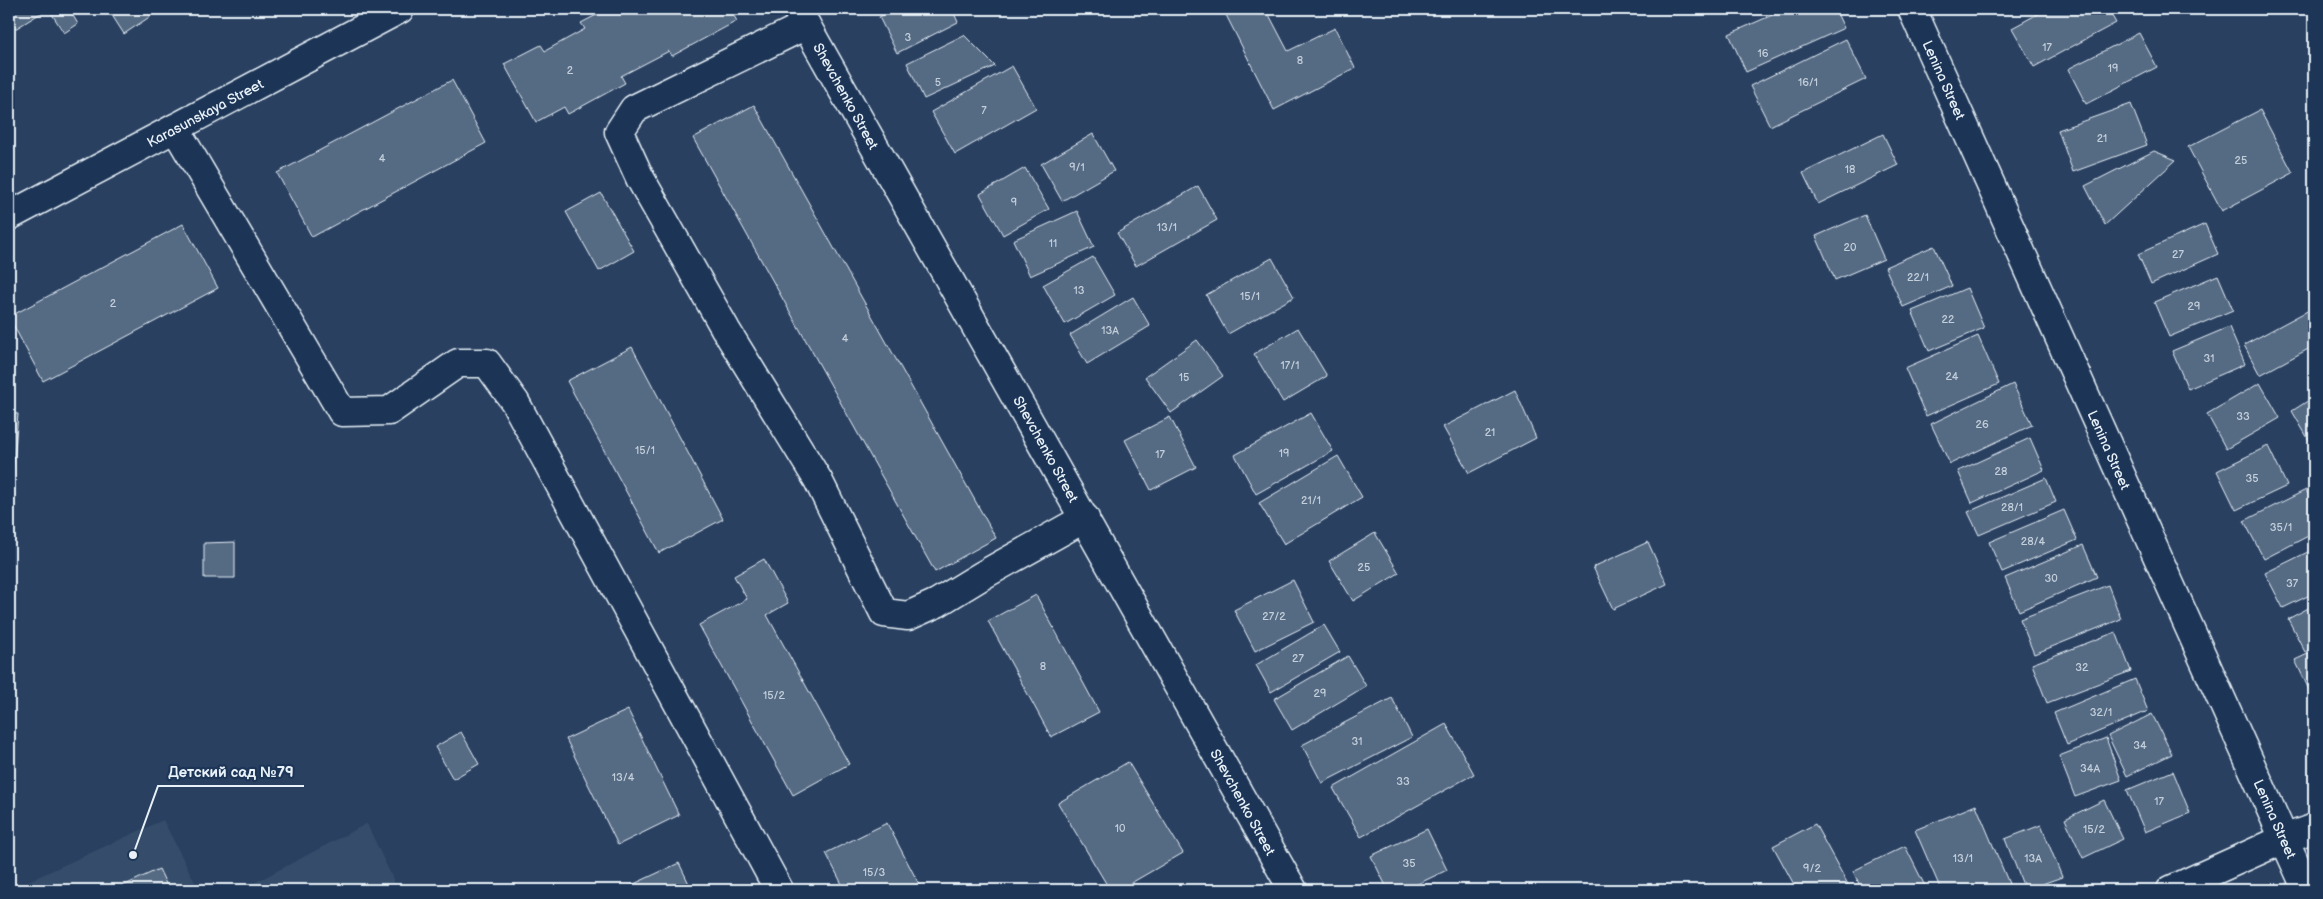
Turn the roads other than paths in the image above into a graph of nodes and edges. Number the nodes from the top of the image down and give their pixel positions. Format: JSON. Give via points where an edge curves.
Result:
{"nodes":[{"id":1,"x":400,"y":9,"type":"edge"},
{"id":2,"x":1912,"y":9,"type":"edge"},
{"id":3,"x":802,"y":17,"type":"edge"},
{"id":4,"x":175,"y":128,"type":"junction"},
{"id":5,"x":9,"y":216,"type":"edge"},
{"id":6,"x":1084,"y":518,"type":"junction"},
{"id":7,"x":2314,"y":828,"type":"edge"},
{"id":8,"x":2284,"y":840,"type":"junction"},
{"id":9,"x":780,"y":890,"type":"edge"},
{"id":10,"x":1293,"y":890,"type":"edge"},
{"id":11,"x":2172,"y":890,"type":"edge"},
{"id":12,"x":2307,"y":890,"type":"edge"}],
"edges":[{"from":1,"to":4,"type":"street","name":"Karasunskaya Street"},
{"from":2,"to":8,"type":"street","name":"Lenina Street"},
{"from":3,"to":6,"type":"street","name":"Shevchenko Street"},
{"from":3,"to":6,"type":"street","via":[[634,109],[619,132],[640,178],[726,330],[818,480],[884,613],[908,616],[937,603]]},
{"from":4,"to":5,"type":"street","name":"Karasunskaya Street"},
{"from":4,"to":9,"type":"street","via":[[342,412],[388,411],[458,363],[487,363],[515,402]]},
{"from":6,"to":10,"type":"street","name":"Shevchenko Street"},
{"from":7,"to":8,"type":"street"},
{"from":8,"to":11,"type":"street"},
{"from":8,"to":12,"type":"street","name":"Lenina Street"}]}
